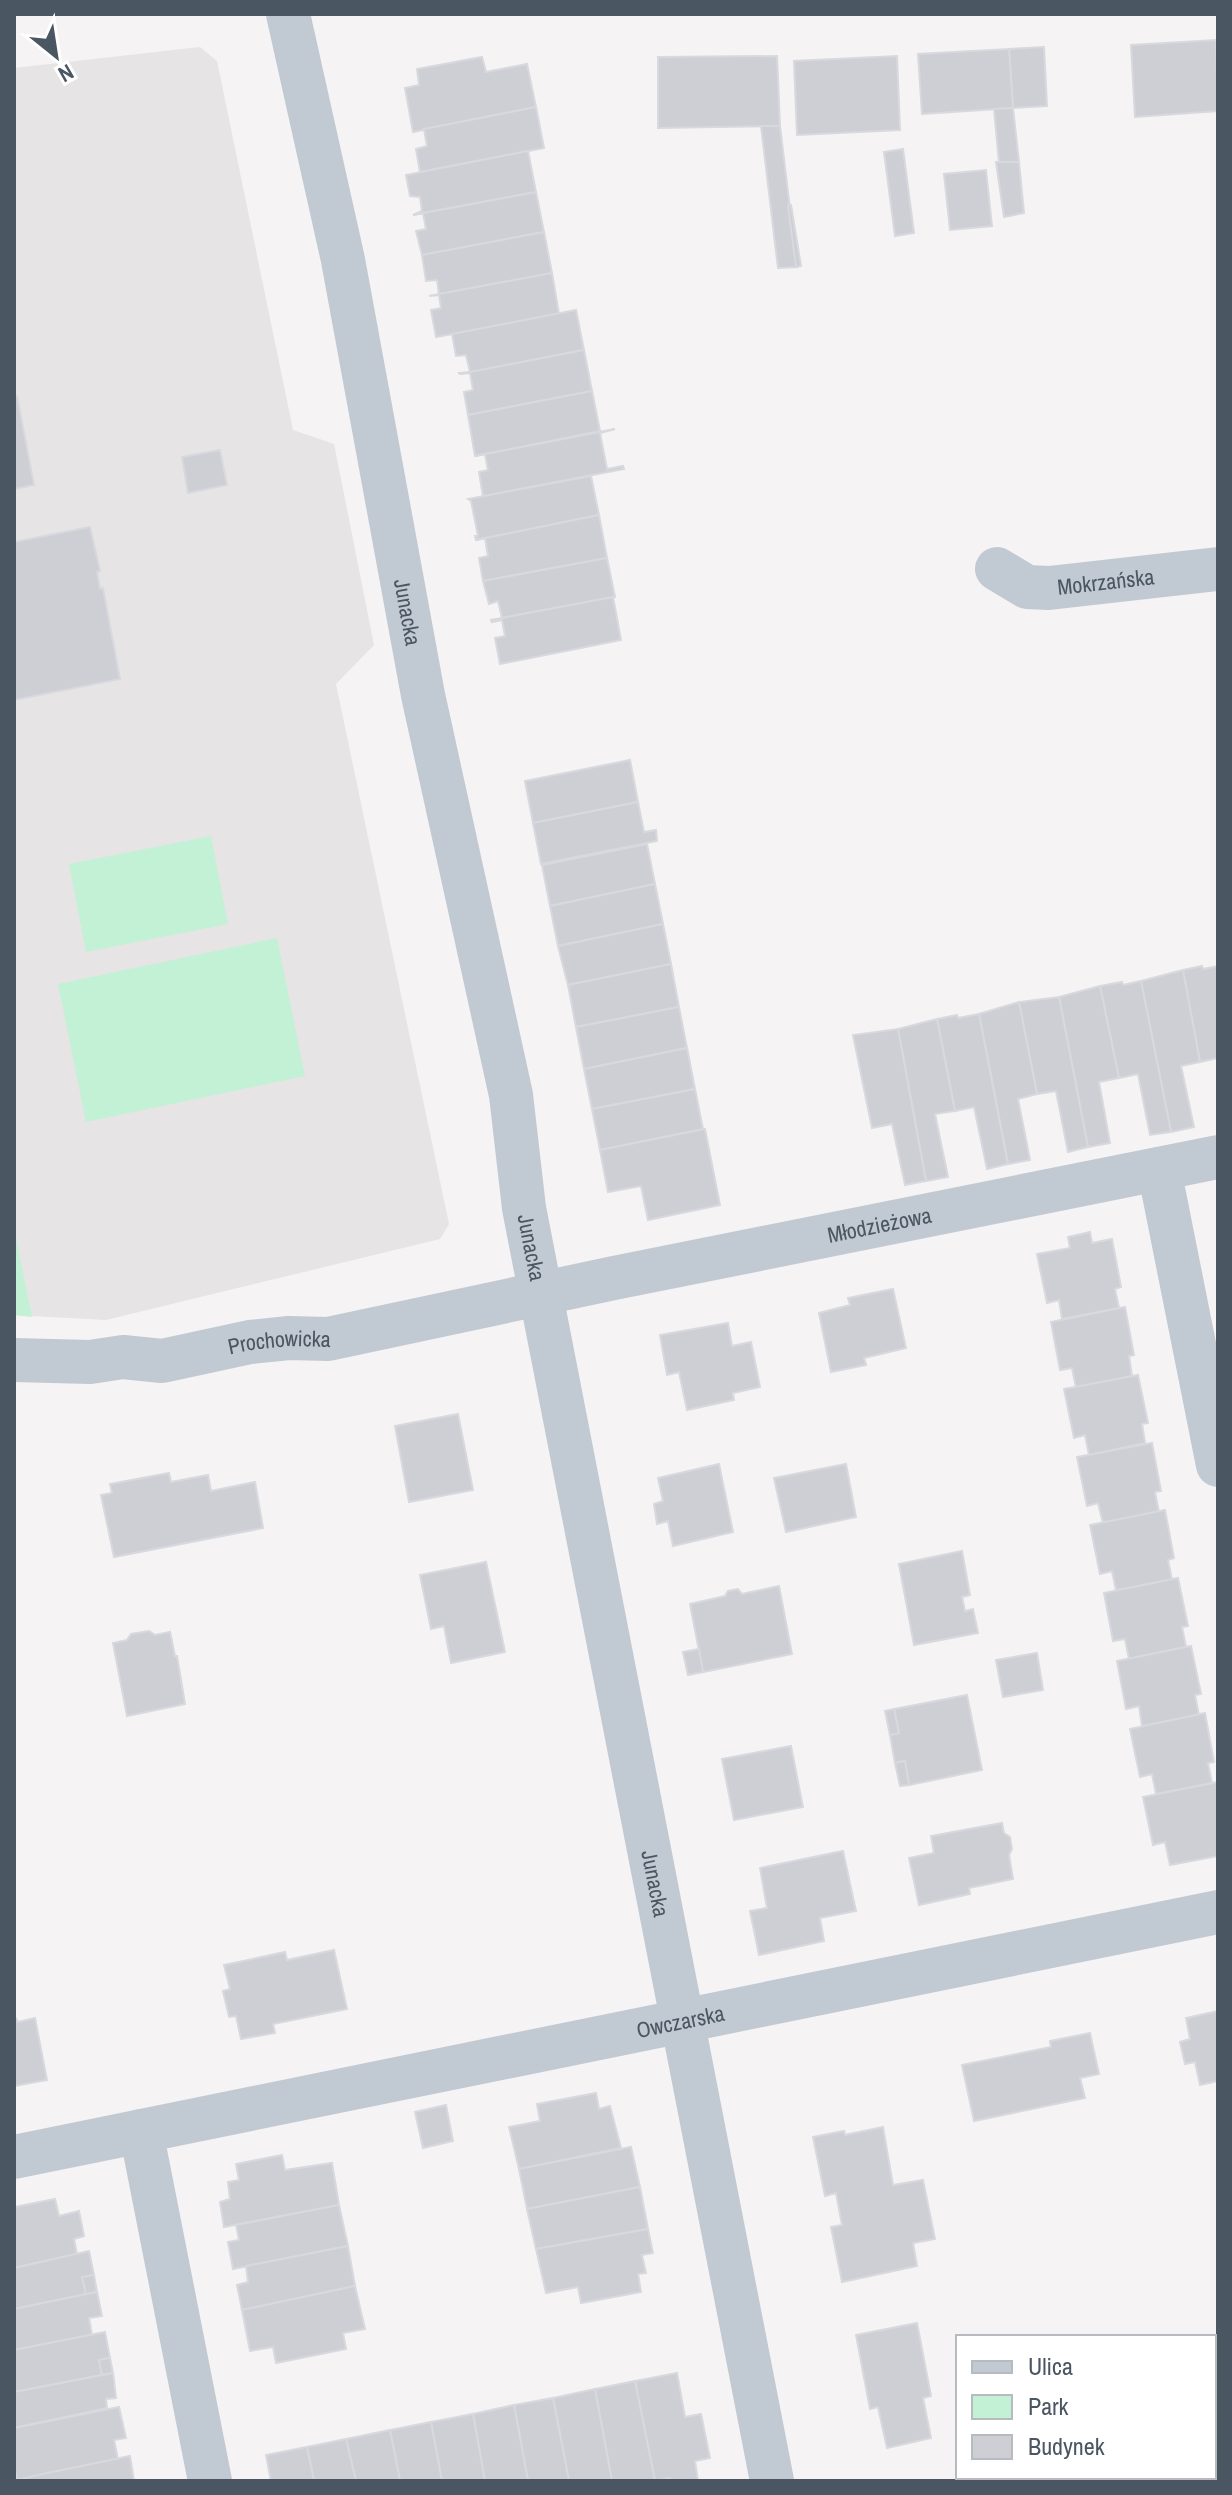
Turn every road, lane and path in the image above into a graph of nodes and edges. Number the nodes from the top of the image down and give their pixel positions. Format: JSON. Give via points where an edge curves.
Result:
{"nodes":[{"id":1,"x":288,"y":14,"type":"edge"},
{"id":2,"x":997,"y":569,"type":"dead end"},
{"id":3,"x":1218,"y":569,"type":"edge"},
{"id":4,"x":1218,"y":1157,"type":"edge"},
{"id":5,"x":1159,"y":1169,"type":"junction"},
{"id":6,"x":542,"y":1293,"type":"junction"},
{"id":7,"x":14,"y":1360,"type":"edge"},
{"id":8,"x":1218,"y":1465,"type":"edge"},
{"id":9,"x":1218,"y":1912,"type":"edge"},
{"id":10,"x":682,"y":2020,"type":"junction"},
{"id":11,"x":141,"y":2131,"type":"junction"},
{"id":12,"x":14,"y":2157,"type":"edge"},
{"id":13,"x":210,"y":2481,"type":"edge"},
{"id":14,"x":772,"y":2481,"type":"edge"}],
"edges":[{"from":1,"to":6,"type":"street","name":"Junacka","via":[[343,260],[423,695],[511,1095],[524,1208]]},
{"from":2,"to":3,"type":"street","name":"Mokrzańska","via":[[1027,587],[1049,588]]},
{"from":4,"to":5,"type":"street","name":"Młodzieżowa"},
{"from":5,"to":6,"type":"street","name":"Młodzieżowa"},
{"from":5,"to":8,"type":"street"},
{"from":6,"to":7,"type":"street","name":"Prochowicka","via":[[328,1339],[250,1342],[162,1361]]},
{"from":6,"to":10,"type":"street","name":"Junacka"},
{"from":9,"to":10,"type":"street","name":"Owczarska"},
{"from":10,"to":11,"type":"street","name":"Owczarska"},
{"from":10,"to":14,"type":"street","name":"Junacka"},
{"from":11,"to":12,"type":"street","name":"Owczarska"},
{"from":11,"to":13,"type":"street"}]}
